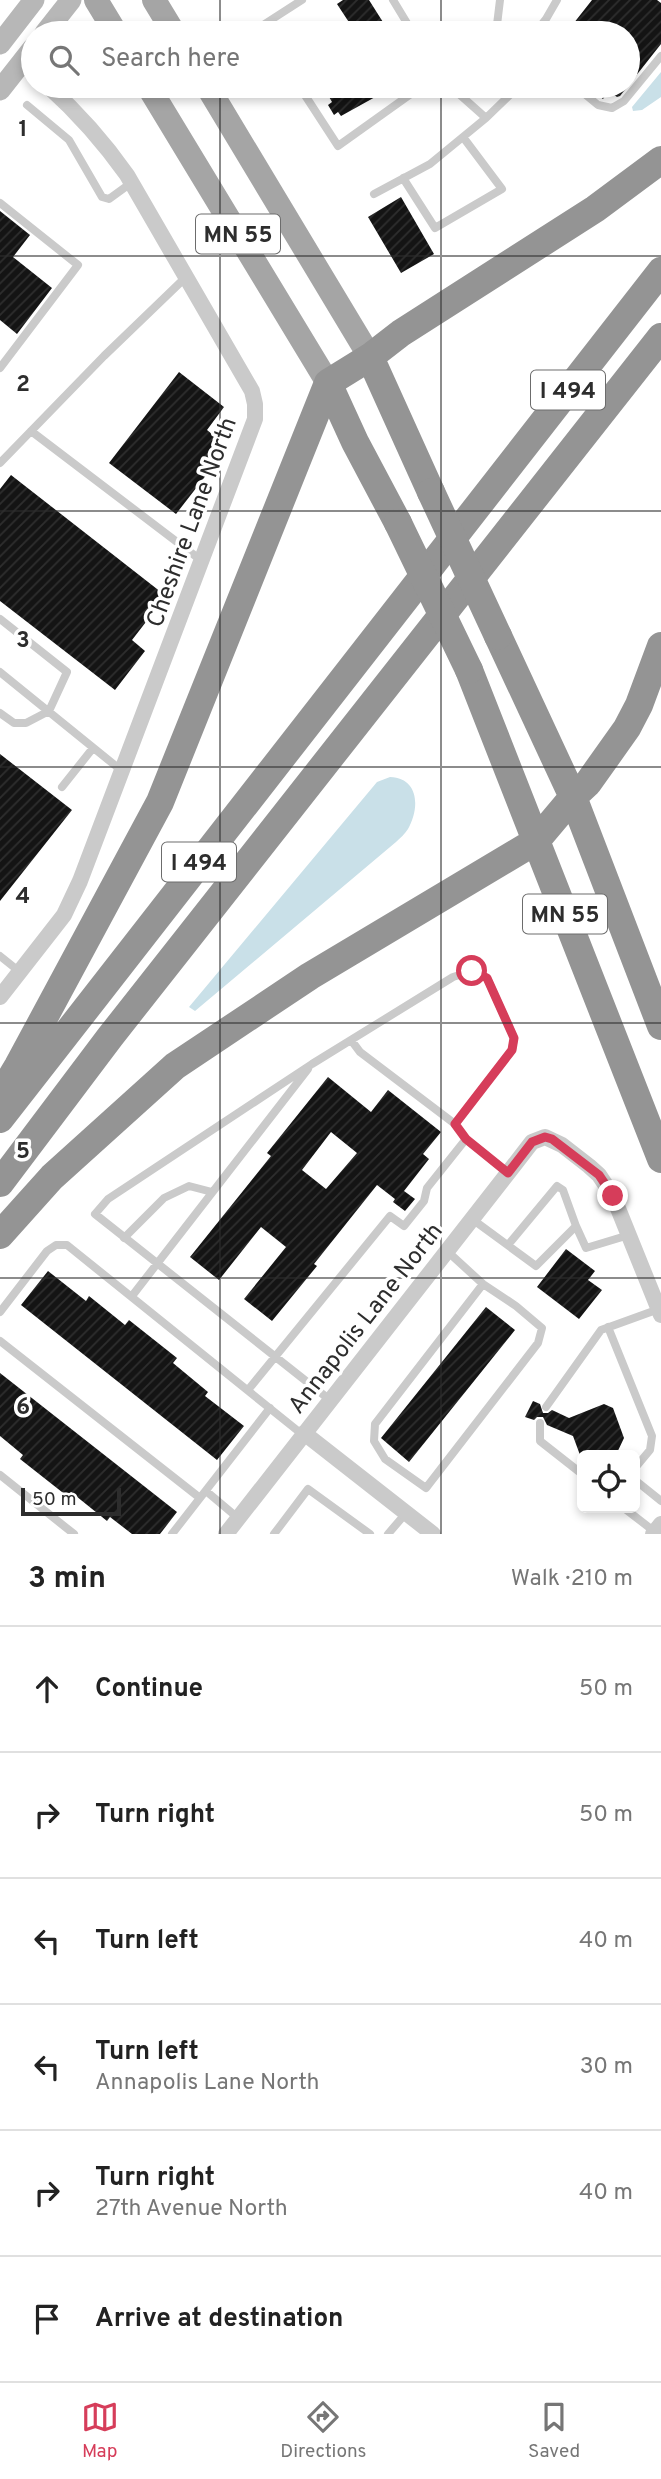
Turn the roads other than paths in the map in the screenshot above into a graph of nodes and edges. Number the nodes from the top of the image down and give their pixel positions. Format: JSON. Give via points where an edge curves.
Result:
{"nodes":[{"id":1,"x":34,"y":0,"type":"edge"},
{"id":2,"x":71,"y":0,"type":"edge"},
{"id":3,"x":96,"y":0,"type":"edge"},
{"id":4,"x":154,"y":0,"type":"edge"},
{"id":5,"x":302,"y":0,"type":"edge"},
{"id":6,"x":393,"y":0,"type":"edge"},
{"id":7,"x":500,"y":0,"type":"edge"},
{"id":8,"x":557,"y":0,"type":"edge"},
{"id":9,"x":54,"y":21,"type":"edge"},
{"id":10,"x":109,"y":21,"type":"edge"},
{"id":11,"x":167,"y":21,"type":"edge"},
{"id":12,"x":269,"y":21,"type":"edge"},
{"id":13,"x":406,"y":21,"type":"edge"},
{"id":14,"x":497,"y":21,"type":"edge"},
{"id":15,"x":545,"y":21,"type":"edge"},
{"id":16,"x":0,"y":44,"type":"edge"},
{"id":17,"x":661,"y":55,"type":"edge"},
{"id":18,"x":21,"y":69,"type":"edge"},
{"id":19,"x":640,"y":81,"type":"edge"},
{"id":20,"x":0,"y":90,"type":"edge"},
{"id":21,"x":62,"y":98,"type":"edge"},
{"id":22,"x":155,"y":98,"type":"edge"},
{"id":23,"x":214,"y":98,"type":"edge"},
{"id":24,"x":307,"y":98,"type":"edge"},
{"id":25,"x":405,"y":98,"type":"edge"},
{"id":26,"x":464,"y":98,"type":"edge"},
{"id":27,"x":507,"y":98,"type":"edge"},
{"id":28,"x":590,"y":98,"type":"edge"},
{"id":29,"x":626,"y":98,"type":"edge"},
{"id":30,"x":27,"y":106,"type":"dead end"},
{"id":31,"x":486,"y":118,"type":"junction"},
{"id":32,"x":463,"y":137,"type":"junction"},
{"id":33,"x":661,"y":160,"type":"edge"},
{"id":34,"x":403,"y":178,"type":"junction"},
{"id":35,"x":131,"y":183,"type":"junction"},
{"id":36,"x":374,"y":194,"type":"dead end"},
{"id":37,"x":0,"y":203,"type":"edge"},
{"id":38,"x":661,"y":271,"type":"edge"},
{"id":39,"x":186,"y":277,"type":"junction"},
{"id":40,"x":661,"y":337,"type":"edge"},
{"id":41,"x":0,"y":348,"type":"edge"},
{"id":42,"x":10,"y":355,"type":"junction"},
{"id":43,"x":370,"y":357,"type":"junction"},
{"id":44,"x":0,"y":368,"type":"edge"},
{"id":45,"x":328,"y":383,"type":"junction"},
{"id":46,"x":32,"y":431,"type":"junction"},
{"id":47,"x":0,"y":463,"type":"edge"},
{"id":48,"x":202,"y":561,"type":"junction"},
{"id":49,"x":0,"y":619,"type":"edge"},
{"id":50,"x":661,"y":646,"type":"edge"},
{"id":51,"x":0,"y":672,"type":"edge"},
{"id":52,"x":661,"y":682,"type":"edge"},
{"id":53,"x":639,"y":705,"type":"junction"},
{"id":54,"x":49,"y":711,"type":"junction"},
{"id":55,"x":0,"y":713,"type":"edge"},
{"id":56,"x":93,"y":748,"type":"junction"},
{"id":57,"x":122,"y":771,"type":"junction"},
{"id":58,"x":62,"y":787,"type":"dead end"},
{"id":59,"x":573,"y":797,"type":"junction"},
{"id":60,"x":536,"y":841,"type":"junction"},
{"id":61,"x":0,"y":956,"type":"edge"},
{"id":62,"x":20,"y":972,"type":"junction"},
{"id":63,"x":0,"y":997,"type":"edge"},
{"id":64,"x":661,"y":1026,"type":"edge"},
{"id":65,"x":351,"y":1040,"type":"junction"},
{"id":66,"x":312,"y":1064,"type":"junction"},
{"id":67,"x":0,"y":1096,"type":"edge"},
{"id":68,"x":0,"y":1119,"type":"edge"},
{"id":69,"x":455,"y":1124,"type":"junction"},
{"id":70,"x":466,"y":1139,"type":"junction"},
{"id":71,"x":661,"y":1159,"type":"edge"},
{"id":72,"x":508,"y":1173,"type":"junction"},
{"id":73,"x":0,"y":1183,"type":"edge"},
{"id":74,"x":212,"y":1192,"type":"junction"},
{"id":75,"x":472,"y":1219,"type":"junction"},
{"id":76,"x":576,"y":1226,"type":"junction"},
{"id":77,"x":0,"y":1235,"type":"edge"},
{"id":78,"x":629,"y":1236,"type":"junction"},
{"id":79,"x":124,"y":1238,"type":"junction"},
{"id":80,"x":508,"y":1245,"type":"junction"},
{"id":81,"x":447,"y":1251,"type":"junction"},
{"id":82,"x":156,"y":1264,"type":"junction"},
{"id":83,"x":483,"y":1284,"type":"junction"},
{"id":84,"x":132,"y":1296,"type":"junction"},
{"id":85,"x":0,"y":1312,"type":"edge"},
{"id":86,"x":660,"y":1312,"type":"edge"},
{"id":87,"x":608,"y":1327,"type":"junction"},
{"id":88,"x":0,"y":1341,"type":"edge"},
{"id":89,"x":276,"y":1356,"type":"junction"},
{"id":90,"x":248,"y":1390,"type":"junction"},
{"id":91,"x":330,"y":1400,"type":"junction"},
{"id":92,"x":547,"y":1407,"type":"dead end"},
{"id":93,"x":270,"y":1408,"type":"junction"},
{"id":94,"x":540,"y":1423,"type":"dead end"},
{"id":95,"x":303,"y":1434,"type":"junction"},
{"id":96,"x":640,"y":1462,"type":"edge"},
{"id":97,"x":577,"y":1470,"type":"edge"},
{"id":98,"x":0,"y":1475,"type":"edge"},
{"id":99,"x":640,"y":1484,"type":"edge"},
{"id":100,"x":203,"y":1495,"type":"junction"},
{"id":101,"x":661,"y":1501,"type":"edge"},
{"id":102,"x":406,"y":1513,"type":"junction"},
{"id":103,"x":631,"y":1513,"type":"edge"},
{"id":104,"x":238,"y":1518,"type":"junction"},
{"id":105,"x":656,"y":1530,"type":"edge"},
{"id":106,"x":74,"y":1534,"type":"edge"},
{"id":107,"x":172,"y":1534,"type":"edge"},
{"id":108,"x":226,"y":1534,"type":"edge"},
{"id":109,"x":274,"y":1534,"type":"edge"},
{"id":110,"x":370,"y":1534,"type":"edge"},
{"id":111,"x":388,"y":1534,"type":"edge"},
{"id":112,"x":433,"y":1534,"type":"edge"}],
"edges":[{"from":1,"to":16,"type":"street"},
{"from":2,"to":9,"type":"street"},
{"from":3,"to":10,"type":"main road"},
{"from":4,"to":11,"type":"main road"},
{"from":5,"to":12,"type":"lane"},
{"from":6,"to":13,"type":"lane"},
{"from":7,"to":14,"type":"lane"},
{"from":8,"to":15,"type":"lane"},
{"from":17,"to":19,"type":"lane"},
{"from":18,"to":20,"type":"street"},
{"from":21,"to":35,"type":"street","name":"Cheshire Lane North","via":[[103,141]]},
{"from":22,"to":45,"type":"main road","number":"MN 55"},
{"from":23,"to":43,"type":"main road","number":"MN 55"},
{"from":24,"to":25,"type":"lane","via":[[338,146]]},
{"from":26,"to":31,"type":"lane"},
{"from":27,"to":31,"type":"lane"},
{"from":28,"to":29,"type":"lane","via":[[612,108]]},
{"from":30,"to":35,"type":"lane","via":[[69,140],[102,197],[109,199]]},
{"from":31,"to":32,"type":"lane"},
{"from":32,"to":34,"type":"lane","via":[[430,164]]},
{"from":32,"to":34,"type":"lane","via":[[502,189],[435,228]]},
{"from":33,"to":43,"type":"highway","via":[[595,209]]},
{"from":34,"to":36,"type":"lane"},
{"from":35,"to":39,"type":"street","name":"Cheshire Lane North"},
{"from":37,"to":42,"type":"lane","via":[[78,265]]},
{"from":38,"to":68,"type":"highway","number":"I 494"},
{"from":39,"to":46,"type":"lane"},
{"from":39,"to":48,"type":"street","name":"Cheshire Lane North","via":[[256,404],[251,432]]},
{"from":40,"to":73,"type":"highway","number":"I 494"},
{"from":41,"to":42,"type":"lane"},
{"from":42,"to":44,"type":"lane"},
{"from":43,"to":45,"type":"highway"},
{"from":43,"to":59,"type":"highway","number":"MN 55","bridge":true},
{"from":45,"to":60,"type":"highway","number":"MN 55","bridge":true,"via":[[469,670]]},
{"from":45,"to":67,"type":"highway","via":[[160,802]]},
{"from":46,"to":47,"type":"lane"},
{"from":46,"to":48,"type":"lane"},
{"from":48,"to":57,"type":"street","name":"Cheshire Lane North"},
{"from":49,"to":54,"type":"lane","via":[[66,672]]},
{"from":50,"to":53,"type":"highway"},
{"from":51,"to":54,"type":"lane"},
{"from":52,"to":53,"type":"highway"},
{"from":53,"to":59,"type":"highway","via":[[588,783]]},
{"from":54,"to":55,"type":"lane","via":[[26,723],[14,723]]},
{"from":54,"to":56,"type":"lane"},
{"from":56,"to":57,"type":"lane"},
{"from":56,"to":58,"type":"lane"},
{"from":57,"to":62,"type":"street","name":"Cheshire Lane North","via":[[64,915]]},
{"from":59,"to":60,"type":"highway"},
{"from":59,"to":64,"type":"highway","number":"MN 55"},
{"from":60,"to":71,"type":"highway","number":"MN 55"},
{"from":60,"to":77,"type":"highway","via":[[310,976],[174,1066],[51,1177]]},
{"from":61,"to":62,"type":"lane"},
{"from":62,"to":63,"type":"street","name":"Cheshire Lane North"},
{"from":65,"to":66,"type":"lane"},
{"from":65,"to":69,"type":"lane","via":[[360,1052]]},
{"from":65,"to":69,"type":"lane","via":[[453,977],[472,971],[487,978],[514,1038],[512,1050]]},
{"from":66,"to":74,"type":"lane"},
{"from":66,"to":79,"type":"lane","via":[[108,1199],[95,1214]]},
{"from":69,"to":70,"type":"lane"},
{"from":70,"to":72,"type":"lane"},
{"from":70,"to":89,"type":"lane","via":[[404,1226],[390,1216]]},
{"from":72,"to":75,"type":"street","name":"Annapolis Lane North"},
{"from":72,"to":78,"type":"street","name":"Annapolis Lane North","via":[[532,1142],[545,1137],[562,1145],[599,1175]]},
{"from":74,"to":79,"type":"lane","via":[[190,1186],[164,1198]]},
{"from":74,"to":82,"type":"lane"},
{"from":75,"to":80,"type":"lane"},
{"from":75,"to":81,"type":"street","name":"Annapolis Lane North"},
{"from":76,"to":78,"type":"lane","via":[[586,1248]]},
{"from":76,"to":80,"type":"lane","via":[[536,1266]]},
{"from":76,"to":80,"type":"lane","via":[[557,1185]]},
{"from":78,"to":86,"type":"street"},
{"from":79,"to":82,"type":"lane"},
{"from":81,"to":83,"type":"lane"},
{"from":81,"to":91,"type":"street","name":"Annapolis Lane North"},
{"from":82,"to":84,"type":"lane"},
{"from":82,"to":89,"type":"lane"},
{"from":83,"to":83,"type":"lane","via":[[375,1424],[374,1441],[386,1459],[426,1488],[538,1343],[542,1328]]},
{"from":84,"to":85,"type":"lane","via":[[61,1244],[47,1251]]},
{"from":84,"to":90,"type":"lane"},
{"from":86,"to":87,"type":"lane"},
{"from":87,"to":92,"type":"lane","via":[[601,1330]]},
{"from":87,"to":96,"type":"lane","via":[[652,1436]]},
{"from":88,"to":100,"type":"lane"},
{"from":89,"to":90,"type":"lane"},
{"from":89,"to":91,"type":"lane"},
{"from":90,"to":93,"type":"lane"},
{"from":91,"to":95,"type":"street","name":"Annapolis Lane North"},
{"from":93,"to":95,"type":"lane"},
{"from":93,"to":100,"type":"lane"},
{"from":94,"to":97,"type":"lane","via":[[540,1441]]},
{"from":95,"to":102,"type":"street"},
{"from":95,"to":104,"type":"street","name":"Annapolis Lane North"},
{"from":98,"to":106,"type":"lane"},
{"from":99,"to":101,"type":"lane"},
{"from":100,"to":104,"type":"lane"},
{"from":100,"to":107,"type":"lane"},
{"from":102,"to":111,"type":"lane"},
{"from":102,"to":112,"type":"street"},
{"from":103,"to":105,"type":"lane"},
{"from":104,"to":108,"type":"street","name":"Annapolis Lane North"},
{"from":109,"to":110,"type":"lane","via":[[308,1489]]}]}
